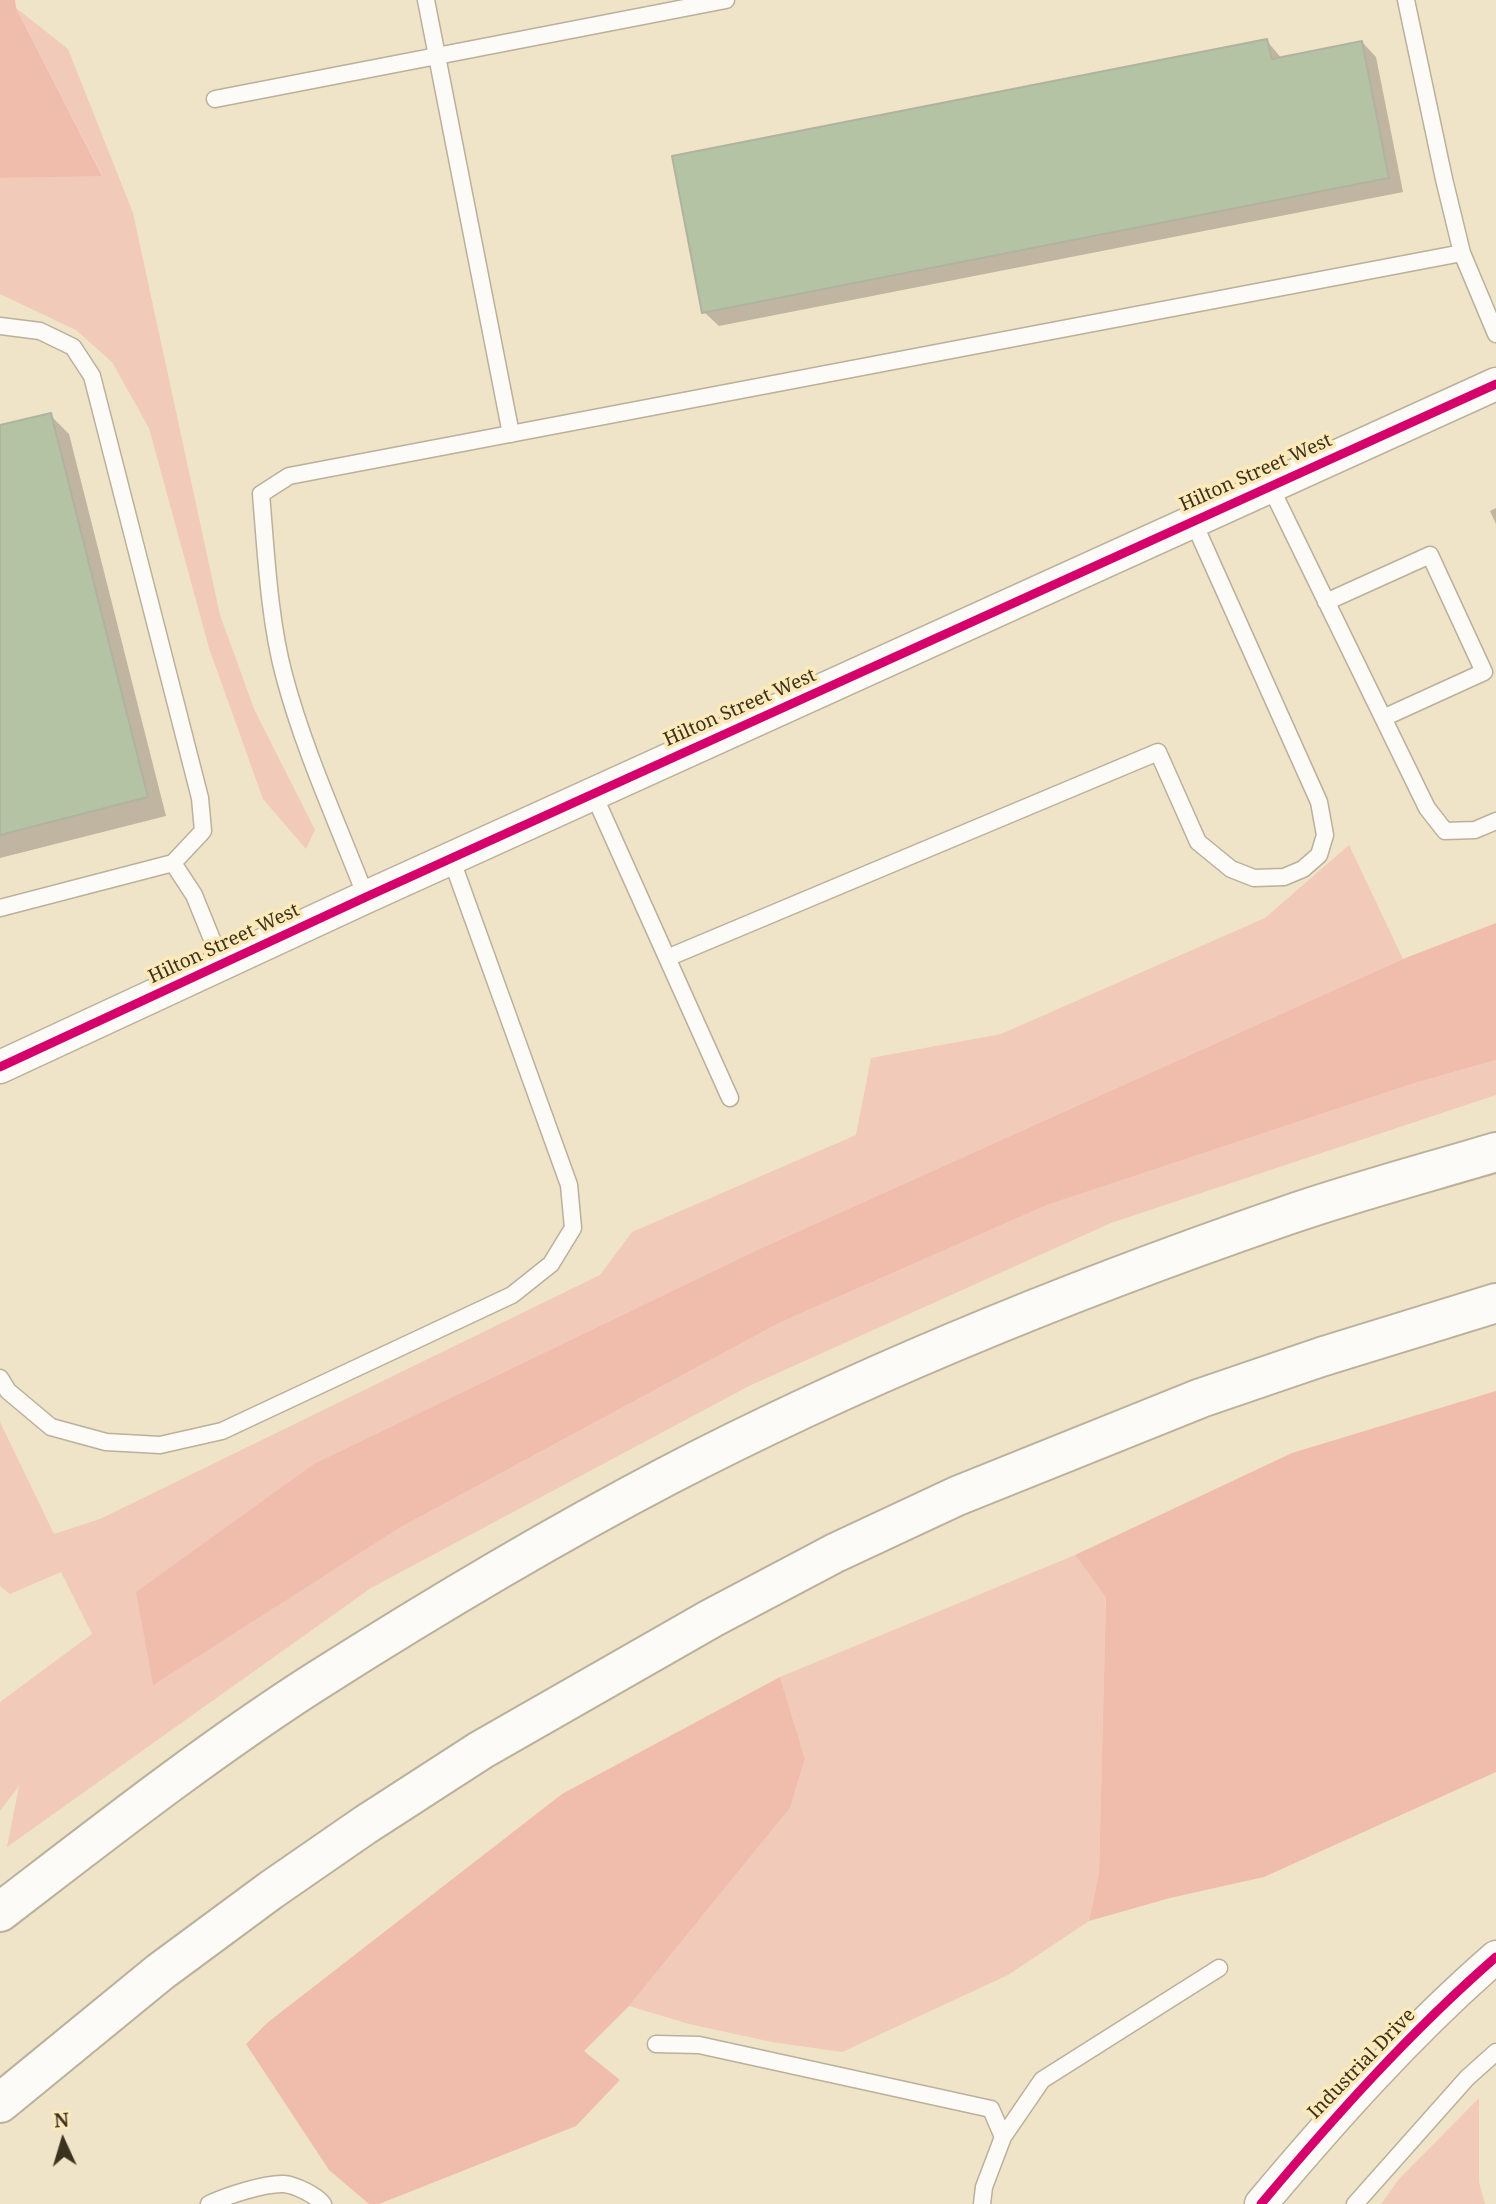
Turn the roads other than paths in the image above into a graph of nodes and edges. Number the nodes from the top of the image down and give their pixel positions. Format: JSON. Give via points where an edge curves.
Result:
{"nodes":[{"id":1,"x":426,"y":0,"type":"edge"},
{"id":2,"x":726,"y":0,"type":"edge"},
{"id":3,"x":1406,"y":0,"type":"edge"},
{"id":4,"x":437,"y":56,"type":"junction"},
{"id":5,"x":215,"y":99,"type":"dead end"},
{"id":6,"x":1462,"y":253,"type":"junction"},
{"id":7,"x":0,"y":326,"type":"edge"},
{"id":8,"x":1496,"y":334,"type":"edge"},
{"id":9,"x":1496,"y":384,"type":"edge"},
{"id":10,"x":511,"y":434,"type":"junction"},
{"id":11,"x":1270,"y":486,"type":"junction"},
{"id":12,"x":1193,"y":521,"type":"junction"},
{"id":13,"x":1326,"y":602,"type":"junction"},
{"id":14,"x":1383,"y":718,"type":"junction"},
{"id":15,"x":593,"y":793,"type":"junction"},
{"id":16,"x":1496,"y":821,"type":"edge"},
{"id":17,"x":452,"y":858,"type":"junction"},
{"id":18,"x":173,"y":863,"type":"junction"},
{"id":19,"x":366,"y":897,"type":"junction"},
{"id":20,"x":0,"y":908,"type":"edge"},
{"id":21,"x":667,"y":958,"type":"junction"},
{"id":22,"x":222,"y":964,"type":"junction"},
{"id":23,"x":0,"y":1068,"type":"edge"},
{"id":24,"x":730,"y":1098,"type":"dead end"},
{"id":25,"x":1496,"y":1152,"type":"edge"},
{"id":26,"x":1496,"y":1303,"type":"edge"},
{"id":27,"x":0,"y":1378,"type":"edge"},
{"id":28,"x":0,"y":1912,"type":"edge"},
{"id":29,"x":1496,"y":1957,"type":"edge"},
{"id":30,"x":1219,"y":1968,"type":"dead end"},
{"id":31,"x":656,"y":2044,"type":"dead end"},
{"id":32,"x":1496,"y":2052,"type":"edge"},
{"id":33,"x":0,"y":2103,"type":"edge"},
{"id":34,"x":1003,"y":2137,"type":"junction"},
{"id":35,"x":209,"y":2204,"type":"edge"},
{"id":36,"x":323,"y":2204,"type":"edge"},
{"id":37,"x":982,"y":2204,"type":"edge"},
{"id":38,"x":1261,"y":2204,"type":"edge"},
{"id":39,"x":1355,"y":2204,"type":"edge"}],
"edges":[{"from":1,"to":4,"type":"lane"},
{"from":2,"to":4,"type":"lane"},
{"from":3,"to":6,"type":"lane"},
{"from":4,"to":5,"type":"lane"},
{"from":4,"to":10,"type":"lane"},
{"from":6,"to":8,"type":"lane"},
{"from":6,"to":10,"type":"lane"},
{"from":7,"to":18,"type":"lane","via":[[40,331],[73,347],[92,376],[200,798],[203,831]]},
{"from":9,"to":11,"type":"street","name":"Hilton Street West"},
{"from":10,"to":19,"type":"lane","via":[[289,476],[261,494],[283,674]]},
{"from":11,"to":12,"type":"street","name":"Hilton Street West"},
{"from":11,"to":13,"type":"lane"},
{"from":12,"to":15,"type":"street","name":"Hilton Street West"},
{"from":12,"to":21,"type":"lane","via":[[1319,802],[1325,835],[1319,855],[1303,869],[1284,877],[1254,878],[1223,863],[1198,842],[1158,752]]},
{"from":13,"to":14,"type":"lane"},
{"from":13,"to":14,"type":"lane","via":[[1430,555],[1484,671]]},
{"from":14,"to":16,"type":"lane","via":[[1427,808],[1445,831],[1475,830]]},
{"from":15,"to":17,"type":"street","name":"Hilton Street West"},
{"from":15,"to":21,"type":"lane"},
{"from":17,"to":19,"type":"street","name":"Hilton Street West"},
{"from":17,"to":27,"type":"lane","via":[[569,1185],[573,1228],[551,1264],[512,1295],[222,1431],[160,1446],[106,1442],[51,1427],[8,1391]]},
{"from":18,"to":20,"type":"lane"},
{"from":18,"to":22,"type":"lane","via":[[194,895]]},
{"from":19,"to":22,"type":"street","name":"Hilton Street West"},
{"from":21,"to":24,"type":"lane"},
{"from":22,"to":23,"type":"street","name":"Hilton Street West"},
{"from":25,"to":28,"type":"highway","via":[[1290,1214],[1053,1302],[819,1402],[667,1476],[540,1545],[313,1683]]},
{"from":26,"to":33,"type":"highway","via":[[1188,1403],[957,1496],[835,1553],[481,1750],[365,1825],[160,1972]]},
{"from":29,"to":38,"type":"street","name":"Industrial Drive","via":[[1449,1998],[1324,2128]]},
{"from":30,"to":34,"type":"lane","via":[[1042,2080]]},
{"from":31,"to":34,"type":"lane","via":[[699,2045],[992,2109]]},
{"from":32,"to":39,"type":"lane","via":[[1467,2078]]},
{"from":34,"to":37,"type":"lane"},
{"from":35,"to":36,"type":"lane","via":[[230,2194],[285,2184]]}]}
